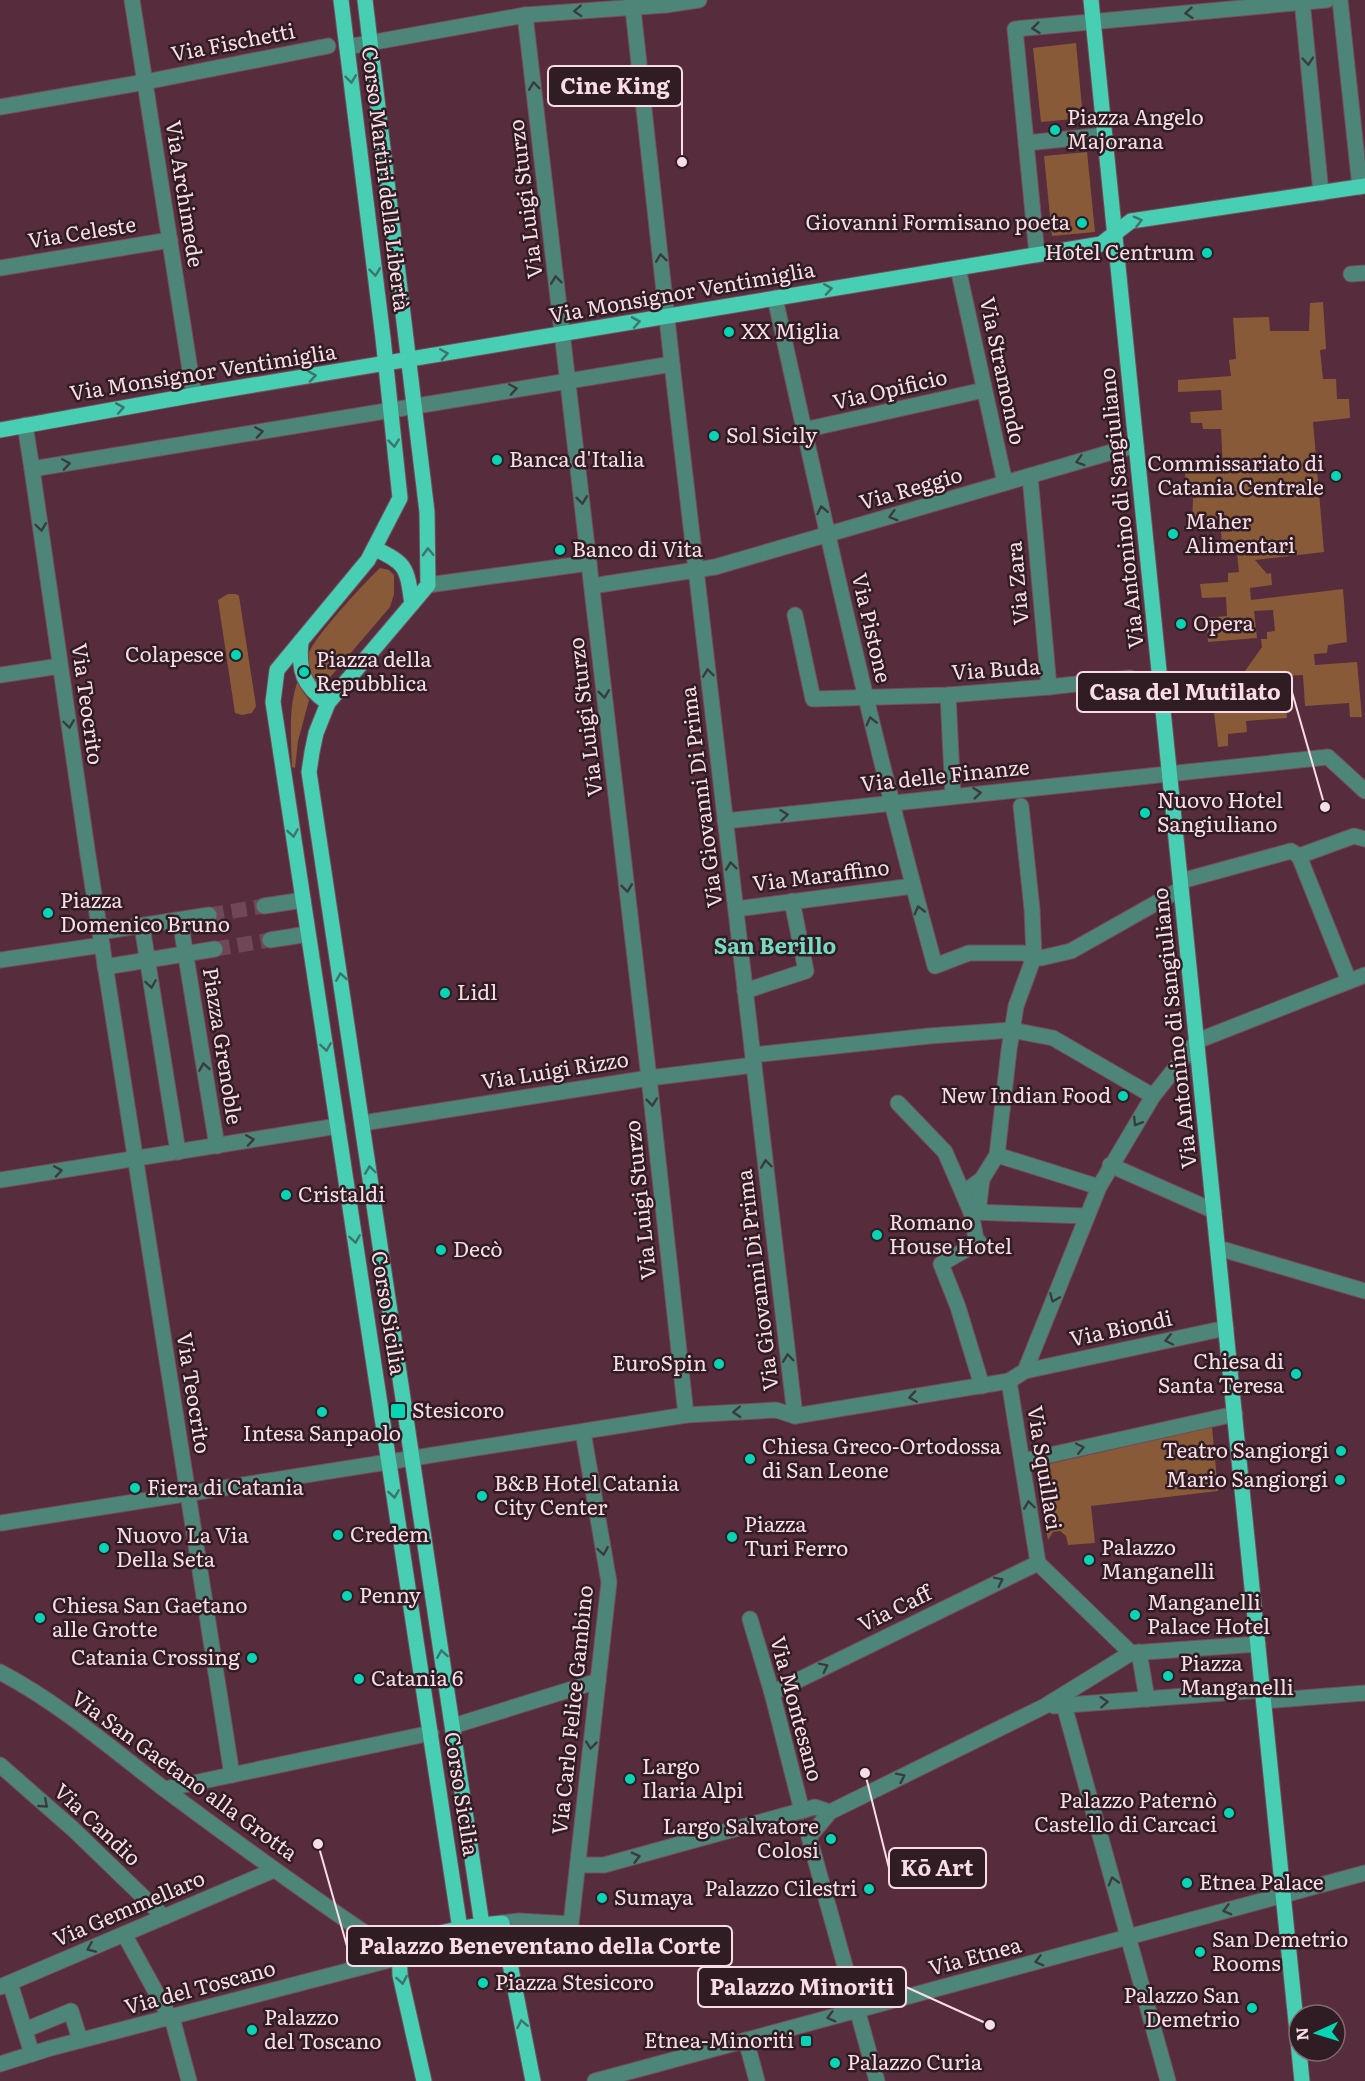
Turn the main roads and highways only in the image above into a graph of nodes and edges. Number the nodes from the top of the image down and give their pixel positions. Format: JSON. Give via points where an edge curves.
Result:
{"nodes":[{"id":1,"x":341,"y":0,"type":"edge"},
{"id":2,"x":365,"y":0,"type":"edge"},
{"id":3,"x":1092,"y":0,"type":"edge"},
{"id":4,"x":1362,"y":186,"type":"edge"},
{"id":5,"x":1115,"y":234,"type":"junction"},
{"id":6,"x":410,"y":360,"type":"junction"},
{"id":7,"x":386,"y":364,"type":"junction"},
{"id":8,"x":0,"y":430,"type":"edge"},
{"id":9,"x":375,"y":549,"type":"junction"},
{"id":10,"x":412,"y":604,"type":"junction"},
{"id":11,"x":301,"y":641,"type":"junction"},
{"id":12,"x":328,"y":703,"type":"junction"},
{"id":13,"x":482,"y":1925,"type":"junction"},
{"id":14,"x":460,"y":1929,"type":"junction"},
{"id":15,"x":424,"y":2081,"type":"edge"},
{"id":16,"x":533,"y":2081,"type":"edge"},
{"id":17,"x":1302,"y":2081,"type":"edge"}],
"edges":[{"from":1,"to":7,"type":"main road","name":"Corso Martiri della Libertà","one_way":true},
{"from":2,"to":6,"type":"main road","name":"Corso Martiri della Libertà"},
{"from":3,"to":5,"type":"main road","name":"Via Antonino di Sangiuliano"},
{"from":5,"to":4,"type":"main road","name":"Via Monsignor Ventimiglia","one_way":true,"via":[[1131,221]]},
{"from":6,"to":5,"type":"main road","name":"Via Monsignor Ventimiglia","one_way":true,"via":[[1101,244]]},
{"from":5,"to":17,"type":"main road","name":"Via Antonino di Sangiuliano"},
{"from":6,"to":7,"type":"main road","name":"Via Monsignor Ventimiglia"},
{"from":10,"to":6,"type":"main road","name":"Corso Martiri della Libertà","one_way":true,"via":[[429,585],[427,512]]},
{"from":8,"to":7,"type":"main road","name":"Via Monsignor Ventimiglia","one_way":true},
{"from":7,"to":9,"type":"main road","name":"Corso Martiri della Libertà","one_way":true,"via":[[400,498]]},
{"from":9,"to":10,"type":"main road","via":[[396,558],[403,566]]},
{"from":9,"to":11,"type":"main road","name":"Corso Sicilia"},
{"from":10,"to":12,"type":"main road"},
{"from":11,"to":12,"type":"main road","via":[[304,678],[309,688]]},
{"from":11,"to":14,"type":"main road","name":"Corso Sicilia","one_way":true,"via":[[278,670],[273,702],[332,1127],[389,1461]]},
{"from":13,"to":12,"type":"main road","name":"Corso Sicilia","one_way":true,"via":[[309,772]]},
{"from":13,"to":14,"type":"main road"},
{"from":16,"to":13,"type":"main road","one_way":true,"via":[[501,1923]]},
{"from":14,"to":15,"type":"main road","one_way":true,"via":[[425,1938],[401,1957],[400,1975]]}]}
